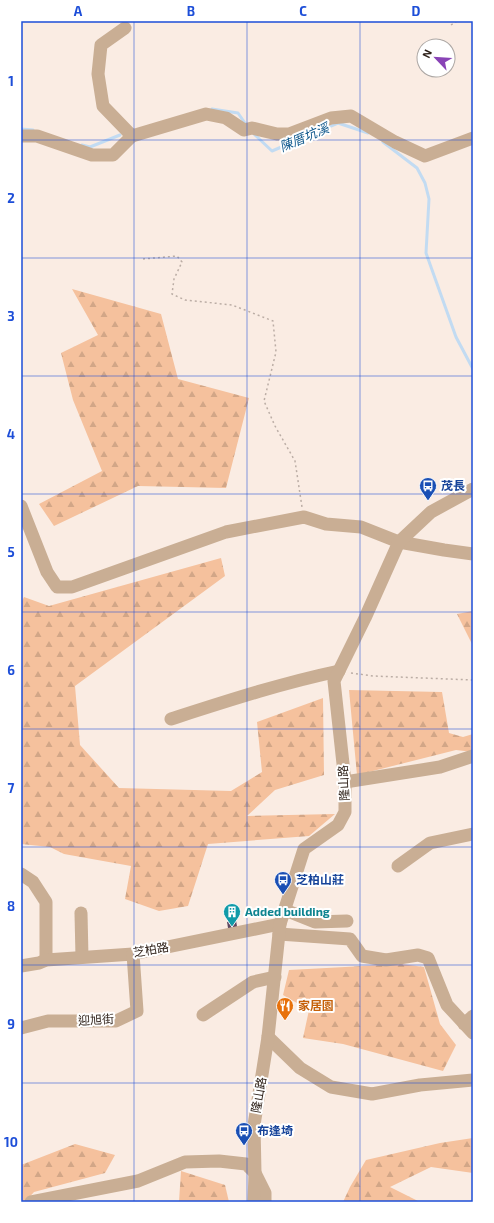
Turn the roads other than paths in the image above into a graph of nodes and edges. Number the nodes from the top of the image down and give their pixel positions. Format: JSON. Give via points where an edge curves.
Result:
{"nodes":[{"id":1,"x":125,"y":28,"type":"dead end"},
{"id":2,"x":21,"y":136,"type":"edge"},
{"id":3,"x":132,"y":136,"type":"junction"},
{"id":4,"x":473,"y":138,"type":"edge"},
{"id":5,"x":473,"y":490,"type":"edge"},
{"id":6,"x":21,"y":506,"type":"edge"},
{"id":7,"x":399,"y":542,"type":"junction"},
{"id":8,"x":473,"y":554,"type":"edge"},
{"id":9,"x":339,"y":671,"type":"junction"},
{"id":10,"x":171,"y":719,"type":"dead end"},
{"id":11,"x":473,"y":756,"type":"edge"},
{"id":12,"x":345,"y":782,"type":"junction"},
{"id":13,"x":473,"y":834,"type":"edge"},
{"id":14,"x":398,"y":866,"type":"dead end"},
{"id":15,"x":21,"y":874,"type":"edge"},
{"id":16,"x":285,"y":910,"type":"junction"},
{"id":17,"x":81,"y":913,"type":"dead end"},
{"id":18,"x":347,"y":922,"type":"dead end"},
{"id":19,"x":280,"y":929,"type":"junction"},
{"id":20,"x":133,"y":954,"type":"junction"},
{"id":21,"x":82,"y":957,"type":"junction"},
{"id":22,"x":46,"y":960,"type":"junction"},
{"id":23,"x":21,"y":966,"type":"edge"},
{"id":24,"x":275,"y":977,"type":"junction"},
{"id":25,"x":203,"y":1015,"type":"dead end"},
{"id":26,"x":470,"y":1024,"type":"edge"},
{"id":27,"x":21,"y":1028,"type":"edge"},
{"id":28,"x":268,"y":1037,"type":"junction"},
{"id":29,"x":473,"y":1080,"type":"edge"},
{"id":30,"x":255,"y":1173,"type":"junction"},
{"id":31,"x":31,"y":1202,"type":"edge"},
{"id":32,"x":254,"y":1202,"type":"edge"},
{"id":33,"x":265,"y":1202,"type":"edge"}],
"edges":[{"from":1,"to":3,"type":"street","via":[[101,44],[98,74],[103,106]]},
{"from":2,"to":3,"type":"street","via":[[37,136],[92,155],[113,155]]},
{"from":3,"to":4,"type":"street","via":[[206,114],[226,118],[248,129],[277,134],[289,134],[331,118],[351,116],[425,156]]},
{"from":5,"to":7,"type":"street","name":"隆山路","via":[[431,512]]},
{"from":6,"to":7,"type":"street","via":[[47,572],[57,587],[72,586],[226,532],[304,517],[326,524],[361,527]]},
{"from":7,"to":8,"type":"street"},
{"from":7,"to":9,"type":"street","name":"隆山路","via":[[366,618]]},
{"from":9,"to":10,"type":"street","via":[[251,693]]},
{"from":9,"to":12,"type":"street","name":"隆山路","via":[[334,681]]},
{"from":11,"to":12,"type":"street","via":[[440,767]]},
{"from":12,"to":16,"type":"street","name":"隆山路","via":[[345,812],[338,825],[304,848]]},
{"from":13,"to":14,"type":"street","via":[[430,843]]},
{"from":15,"to":22,"type":"street","via":[[33,882],[46,902]]},
{"from":16,"to":18,"type":"street","via":[[315,922]]},
{"from":16,"to":19,"type":"street","name":"隆山路"},
{"from":17,"to":21,"type":"street"},
{"from":19,"to":20,"type":"street","name":"芝柏路"},
{"from":19,"to":24,"type":"street","name":"隆山路"},
{"from":19,"to":26,"type":"street","name":"芝柏路","via":[[350,939],[362,956],[386,960],[418,955],[428,958],[447,1005]]},
{"from":20,"to":21,"type":"street","name":"芝柏路"},
{"from":20,"to":27,"type":"street","name":"迎旭街","via":[[137,1011],[116,1021],[48,1022]]},
{"from":21,"to":22,"type":"street","name":"芝柏路"},
{"from":22,"to":23,"type":"street","name":"芝柏路"},
{"from":24,"to":25,"type":"street","via":[[252,982]]},
{"from":24,"to":28,"type":"street","name":"隆山路"},
{"from":28,"to":29,"type":"street","via":[[300,1068],[331,1087],[372,1094],[420,1084]]},
{"from":28,"to":30,"type":"street","name":"隆山路","via":[[254,1125]]},
{"from":30,"to":31,"type":"street","via":[[246,1164],[219,1161],[185,1162],[138,1181]]},
{"from":30,"to":32,"type":"street","name":"隆山路"},
{"from":30,"to":33,"type":"street","via":[[266,1193]]}]}
